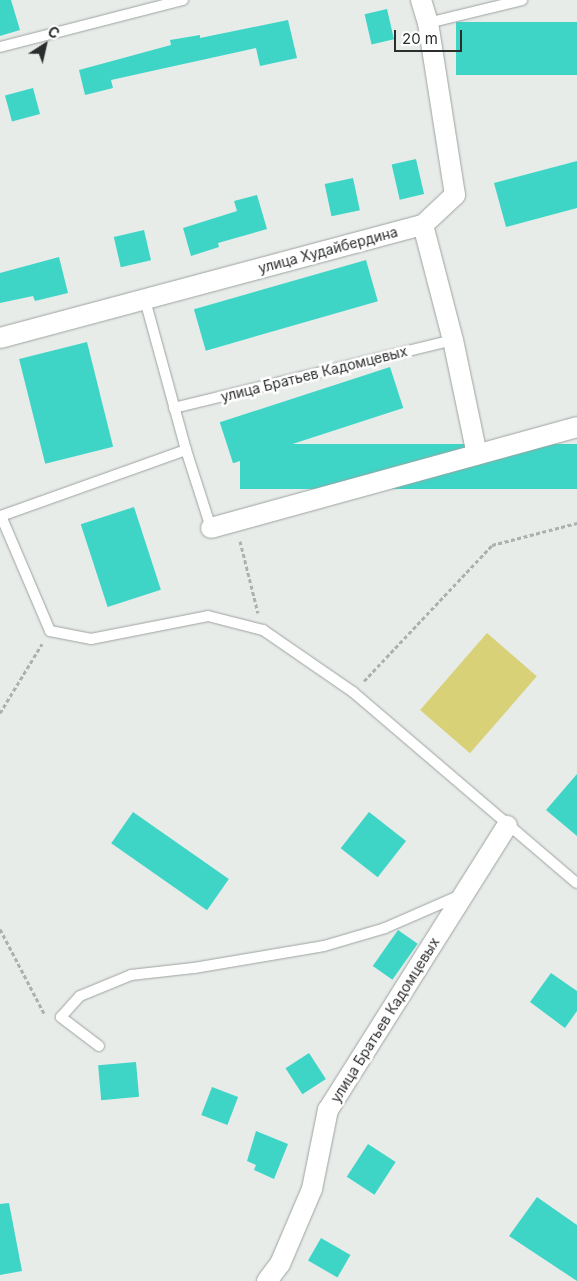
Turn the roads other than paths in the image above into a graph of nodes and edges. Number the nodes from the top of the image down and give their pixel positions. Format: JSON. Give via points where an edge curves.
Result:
{"nodes":[{"id":1,"x":183,"y":0,"type":"edge"},
{"id":2,"x":421,"y":0,"type":"edge"},
{"id":3,"x":522,"y":0,"type":"edge"},
{"id":4,"x":428,"y":24,"type":"junction"},
{"id":5,"x":0,"y":47,"type":"edge"},
{"id":6,"x":423,"y":225,"type":"junction"},
{"id":7,"x":145,"y":300,"type":"junction"},
{"id":8,"x":0,"y":338,"type":"edge"},
{"id":9,"x":453,"y":340,"type":"junction"},
{"id":10,"x":174,"y":408,"type":"junction"},
{"id":11,"x":577,"y":427,"type":"edge"},
{"id":12,"x":186,"y":450,"type":"junction"},
{"id":13,"x":477,"y":455,"type":"junction"},
{"id":14,"x":0,"y":514,"type":"edge"},
{"id":15,"x":211,"y":528,"type":"joint"},
{"id":16,"x":508,"y":826,"type":"junction"},
{"id":17,"x":577,"y":883,"type":"edge"},
{"id":18,"x":464,"y":894,"type":"junction"},
{"id":19,"x":99,"y":1046,"type":"dead end"},
{"id":20,"x":267,"y":1281,"type":"edge"}],
"edges":[{"from":1,"to":5,"type":"lane"},
{"from":2,"to":4,"type":"street","name":"улица Худайбердина"},
{"from":3,"to":4,"type":"lane"},
{"from":4,"to":6,"type":"street","name":"улица Худайбердина","via":[[455,195]]},
{"from":6,"to":7,"type":"street","name":"улица Худайбердина"},
{"from":6,"to":9,"type":"street"},
{"from":7,"to":8,"type":"street","name":"улица Худайбердина"},
{"from":7,"to":10,"type":"lane"},
{"from":9,"to":10,"type":"lane","name":"улица Братьев Кадомцевых"},
{"from":9,"to":13,"type":"street"},
{"from":10,"to":12,"type":"lane"},
{"from":11,"to":13,"type":"street"},
{"from":12,"to":14,"type":"lane"},
{"from":12,"to":15,"type":"lane"},
{"from":13,"to":15,"type":"street"},
{"from":14,"to":16,"type":"lane","via":[[50,630],[91,639],[208,616],[263,630],[354,692]]},
{"from":16,"to":17,"type":"lane"},
{"from":16,"to":18,"type":"street","name":"улица Братьев Кадомцевых"},
{"from":18,"to":19,"type":"lane","via":[[385,928],[324,946],[123,978],[80,996],[61,1017]]},
{"from":18,"to":20,"type":"street","name":"улица Братьев Кадомцевых","via":[[328,1110],[312,1189],[280,1264]]}]}
